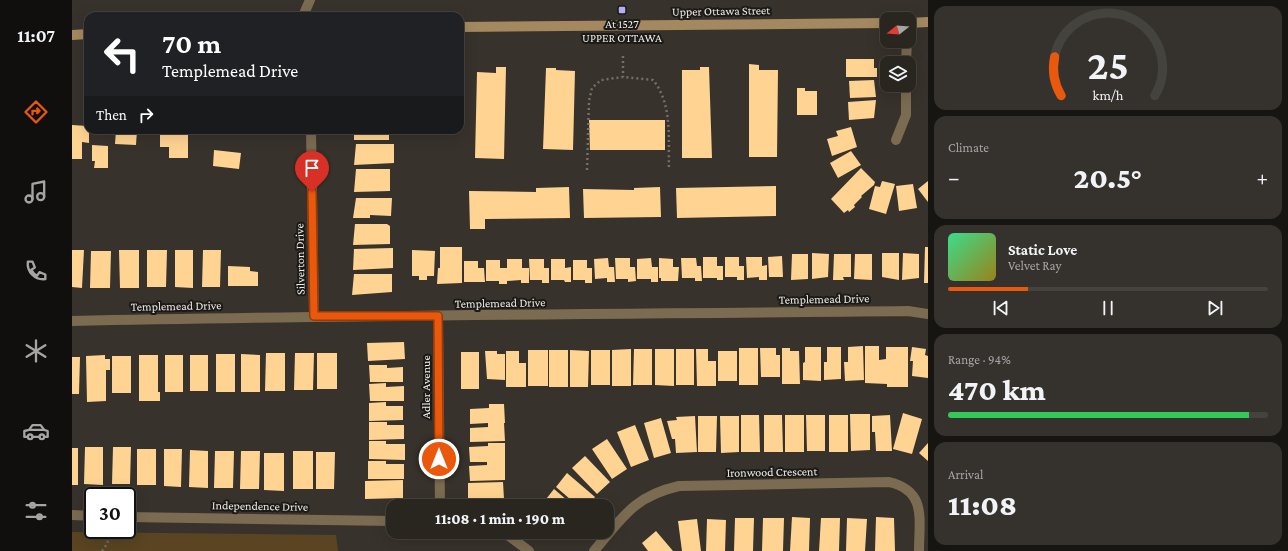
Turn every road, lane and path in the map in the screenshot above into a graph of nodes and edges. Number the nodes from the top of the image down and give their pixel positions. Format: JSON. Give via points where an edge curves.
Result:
{"nodes":[{"id":1,"x":310,"y":0,"type":"edge"},
{"id":2,"x":305,"y":12,"type":"edge"},
{"id":3,"x":928,"y":22,"type":"edge"},
{"id":4,"x":880,"y":23,"type":"edge"},
{"id":5,"x":916,"y":23,"type":"edge"},
{"id":6,"x":464,"y":27,"type":"edge"},
{"id":7,"x":72,"y":34,"type":"edge"},
{"id":8,"x":84,"y":34,"type":"edge"},
{"id":9,"x":623,"y":56,"type":"dead end"},
{"id":10,"x":623,"y":77,"type":"junction"},
{"id":11,"x":906,"y":92,"type":"edge"},
{"id":12,"x":311,"y":134,"type":"edge"},
{"id":13,"x":896,"y":140,"type":"dead end"},
{"id":14,"x":669,"y":169,"type":"dead end"},
{"id":15,"x":587,"y":170,"type":"dead end"},
{"id":16,"x":928,"y":314,"type":"edge"},
{"id":17,"x":314,"y":316,"type":"junction"},
{"id":18,"x":438,"y":316,"type":"junction"},
{"id":19,"x":72,"y":321,"type":"edge"},
{"id":20,"x":440,"y":499,"type":"edge"},
{"id":21,"x":72,"y":515,"type":"edge"},
{"id":22,"x":84,"y":516,"type":"edge"},
{"id":23,"x":136,"y":517,"type":"edge"},
{"id":24,"x":386,"y":521,"type":"edge"},
{"id":25,"x":107,"y":539,"type":"edge"},
{"id":26,"x":513,"y":539,"type":"edge"},
{"id":27,"x":102,"y":551,"type":"edge"},
{"id":28,"x":529,"y":551,"type":"edge"},
{"id":29,"x":594,"y":551,"type":"edge"},
{"id":30,"x":919,"y":551,"type":"edge"}],
"edges":[{"from":1,"to":2,"type":"street"},
{"from":3,"to":5,"type":"main road"},
{"from":4,"to":6,"type":"main road","name":"Upper Ottawa Street"},
{"from":7,"to":8,"type":"main road"},
{"from":9,"to":10,"type":"path"},
{"from":10,"to":14,"type":"path","via":[[653,80],[661,90],[667,109]]},
{"from":10,"to":15,"type":"path","via":[[601,80],[592,88],[589,101]]},
{"from":11,"to":13,"type":"street","via":[[906,115]]},
{"from":12,"to":17,"type":"street","name":"Silverton Drive"},
{"from":16,"to":18,"type":"street","name":"Templemead Drive","via":[[908,311]]},
{"from":17,"to":18,"type":"street","name":"Templemead Drive"},
{"from":17,"to":19,"type":"street","name":"Templemead Drive"},
{"from":18,"to":20,"type":"street","name":"Adler Avenue"},
{"from":21,"to":22,"type":"street"},
{"from":23,"to":24,"type":"street","name":"Independence Drive"},
{"from":25,"to":27,"type":"path"},
{"from":26,"to":28,"type":"street"},
{"from":29,"to":30,"type":"street","name":"Ironwood Crescent","via":[[629,510],[651,494],[665,489],[679,486],[889,482],[907,489],[914,495],[920,508]]}]}
